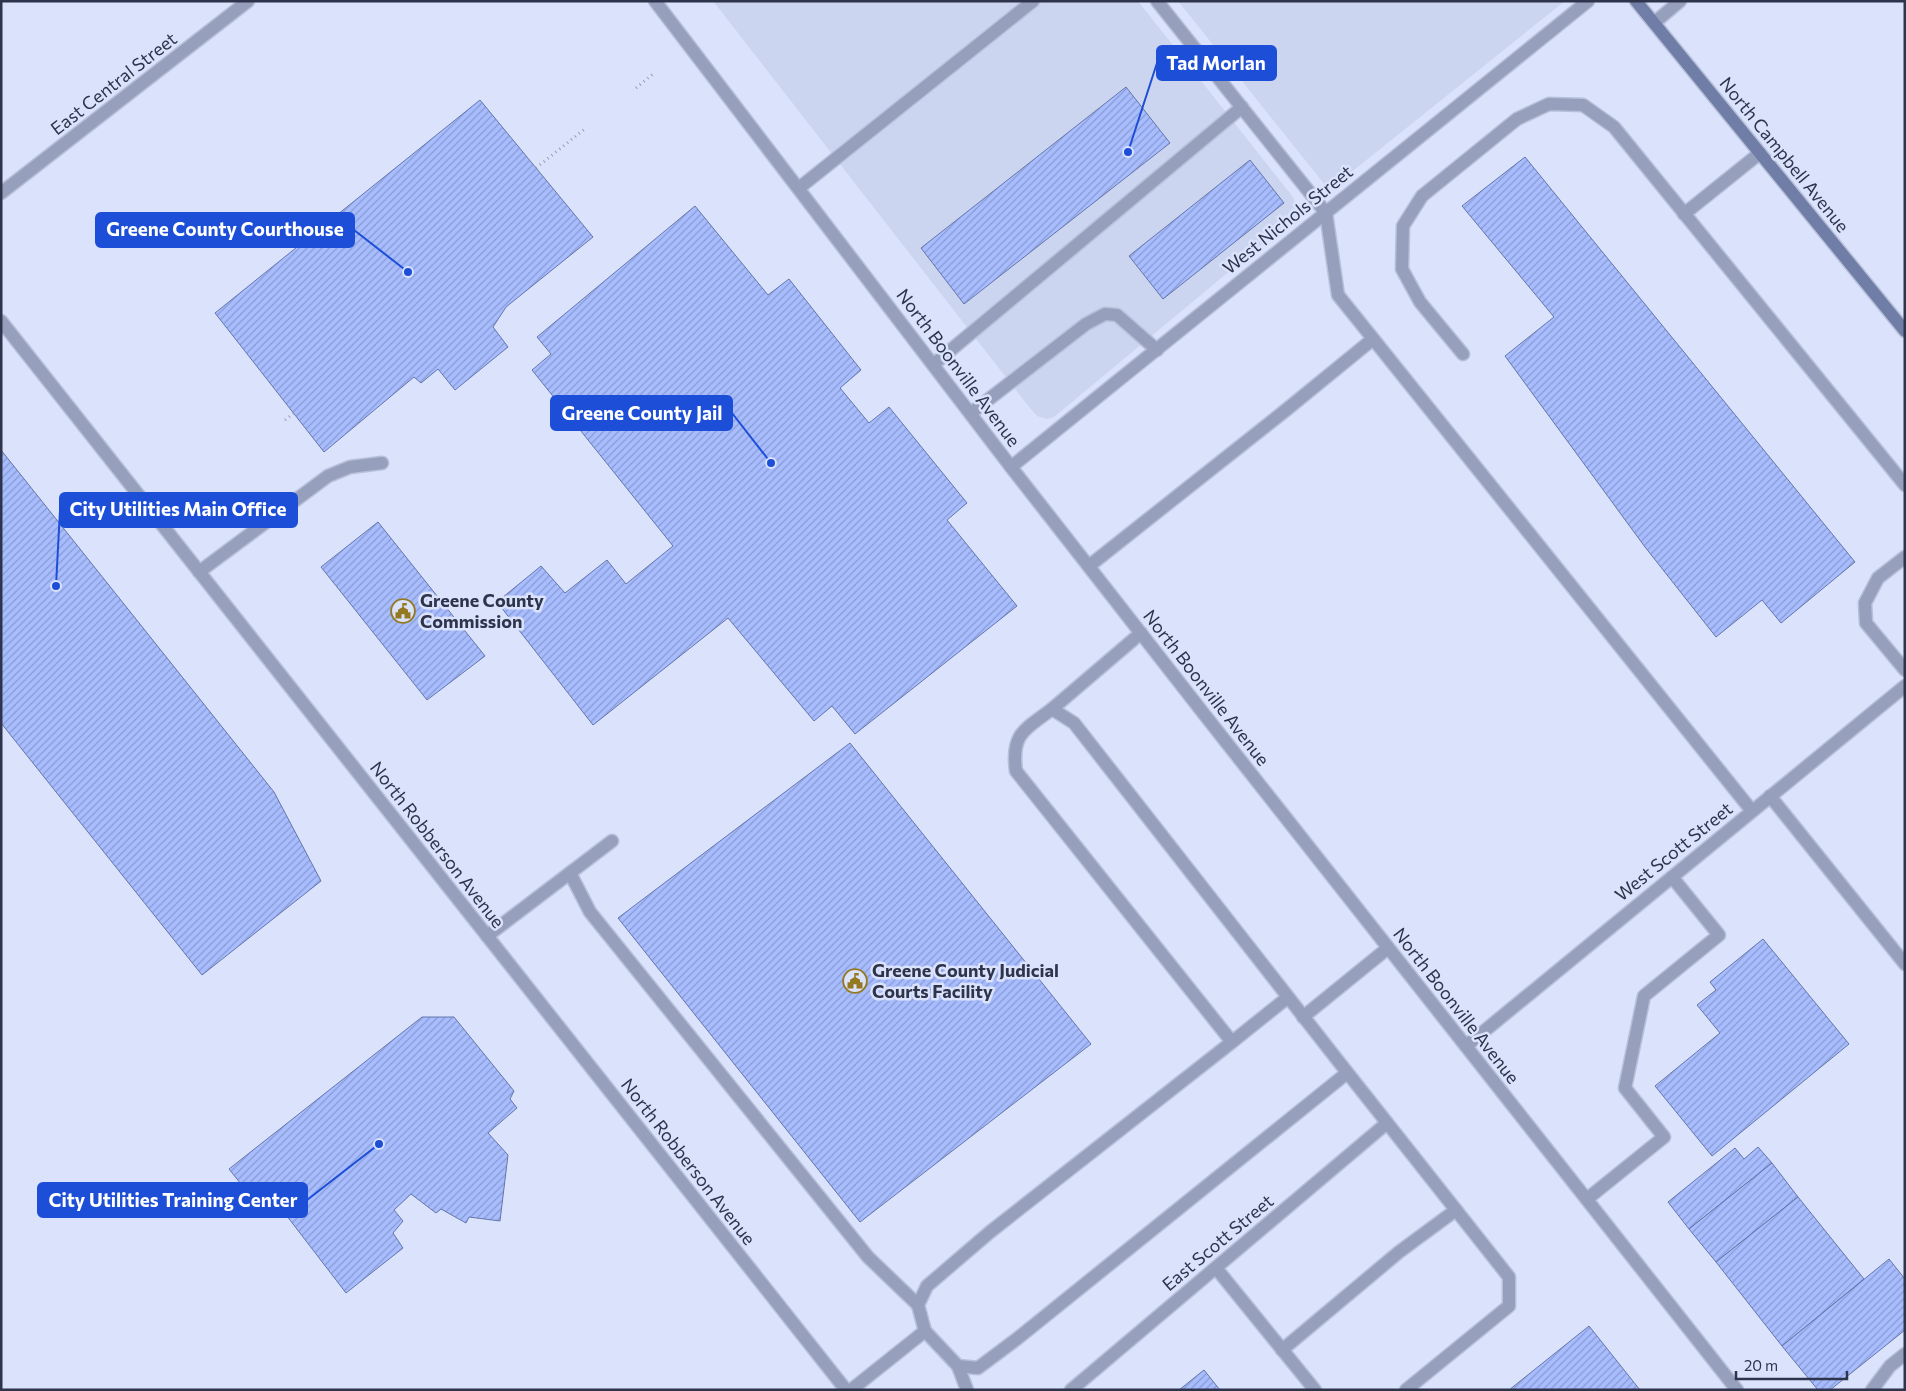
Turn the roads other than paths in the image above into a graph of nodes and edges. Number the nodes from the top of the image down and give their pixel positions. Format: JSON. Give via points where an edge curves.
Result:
{"nodes":[{"id":1,"x":655,"y":1,"type":"edge"},
{"id":2,"x":1033,"y":1,"type":"edge"},
{"id":3,"x":1158,"y":1,"type":"edge"},
{"id":4,"x":1588,"y":1,"type":"edge"},
{"id":5,"x":1636,"y":1,"type":"edge"},
{"id":6,"x":1680,"y":1,"type":"edge"},
{"id":7,"x":247,"y":2,"type":"edge"},
{"id":8,"x":1654,"y":23,"type":"junction"},
{"id":9,"x":1242,"y":107,"type":"junction"},
{"id":10,"x":1760,"y":154,"type":"junction"},
{"id":11,"x":798,"y":188,"type":"junction"},
{"id":12,"x":1,"y":193,"type":"edge"},
{"id":13,"x":1326,"y":212,"type":"junction"},
{"id":14,"x":1684,"y":214,"type":"junction"},
{"id":15,"x":1,"y":321,"type":"edge"},
{"id":16,"x":1905,"y":331,"type":"edge"},
{"id":17,"x":1373,"y":339,"type":"junction"},
{"id":18,"x":1157,"y":350,"type":"junction"},
{"id":19,"x":1463,"y":354,"type":"dead end"},
{"id":20,"x":934,"y":364,"type":"junction"},
{"id":21,"x":970,"y":413,"type":"junction"},
{"id":22,"x":382,"y":463,"type":"dead end"},
{"id":23,"x":1011,"y":467,"type":"junction"},
{"id":24,"x":1905,"y":485,"type":"edge"},
{"id":25,"x":1905,"y":557,"type":"edge"},
{"id":26,"x":1089,"y":566,"type":"junction"},
{"id":27,"x":199,"y":572,"type":"junction"},
{"id":28,"x":1141,"y":633,"type":"junction"},
{"id":29,"x":1905,"y":670,"type":"edge"},
{"id":30,"x":1905,"y":686,"type":"edge"},
{"id":31,"x":1052,"y":709,"type":"junction"},
{"id":32,"x":1770,"y":796,"type":"junction"},
{"id":33,"x":1752,"y":811,"type":"junction"},
{"id":34,"x":612,"y":841,"type":"dead end"},
{"id":35,"x":570,"y":873,"type":"junction"},
{"id":36,"x":1672,"y":877,"type":"junction"},
{"id":37,"x":487,"y":936,"type":"junction"},
{"id":38,"x":1388,"y":948,"type":"junction"},
{"id":39,"x":1905,"y":964,"type":"edge"},
{"id":40,"x":1287,"y":998,"type":"junction"},
{"id":41,"x":1303,"y":1017,"type":"junction"},
{"id":42,"x":1232,"y":1042,"type":"junction"},
{"id":43,"x":1466,"y":1046,"type":"junction"},
{"id":44,"x":1347,"y":1072,"type":"junction"},
{"id":45,"x":1387,"y":1123,"type":"junction"},
{"id":46,"x":1587,"y":1199,"type":"junction"},
{"id":47,"x":1456,"y":1210,"type":"junction"},
{"id":48,"x":1216,"y":1268,"type":"junction"},
{"id":49,"x":918,"y":1305,"type":"junction"},
{"id":50,"x":925,"y":1331,"type":"junction"},
{"id":51,"x":1282,"y":1350,"type":"junction"},
{"id":52,"x":1905,"y":1354,"type":"edge"},
{"id":53,"x":958,"y":1366,"type":"junction"},
{"id":54,"x":846,"y":1390,"type":"edge"},
{"id":55,"x":851,"y":1390,"type":"edge"},
{"id":56,"x":967,"y":1390,"type":"edge"},
{"id":57,"x":1071,"y":1390,"type":"edge"},
{"id":58,"x":1315,"y":1390,"type":"edge"},
{"id":59,"x":1406,"y":1390,"type":"edge"},
{"id":60,"x":1738,"y":1390,"type":"edge"},
{"id":61,"x":1872,"y":1390,"type":"edge"}],
"edges":[{"from":1,"to":11,"type":"street","name":"North Boonville Avenue"},
{"from":2,"to":11,"type":"street"},
{"from":3,"to":9,"type":"street"},
{"from":4,"to":13,"type":"street","name":"West Nichols Street"},
{"from":5,"to":8,"type":"main road","name":"North Campbell Avenue"},
{"from":6,"to":8,"type":"street"},
{"from":7,"to":12,"type":"street","name":"East Central Street"},
{"from":8,"to":10,"type":"main road","name":"North Campbell Avenue"},
{"from":9,"to":13,"type":"street"},
{"from":9,"to":20,"type":"street"},
{"from":10,"to":14,"type":"street"},
{"from":10,"to":16,"type":"main road","name":"North Campbell Avenue"},
{"from":11,"to":20,"type":"street","name":"North Boonville Avenue"},
{"from":13,"to":17,"type":"street","via":[[1338,295]]},
{"from":13,"to":18,"type":"street","name":"West Nichols Street"},
{"from":14,"to":19,"type":"street","via":[[1614,127],[1584,105],[1549,104],[1517,118],[1422,196],[1403,226],[1402,269],[1420,302]]},
{"from":14,"to":24,"type":"street"},
{"from":15,"to":27,"type":"street","name":"North Robberson Avenue"},
{"from":17,"to":26,"type":"street"},
{"from":17,"to":33,"type":"street"},
{"from":18,"to":21,"type":"street","via":[[1117,315],[1105,314],[1086,324]]},
{"from":18,"to":23,"type":"street","name":"West Nichols Street"},
{"from":20,"to":21,"type":"street","name":"North Boonville Avenue"},
{"from":21,"to":23,"type":"street","name":"North Boonville Avenue"},
{"from":22,"to":27,"type":"street","via":[[350,467],[328,476]]},
{"from":23,"to":26,"type":"street","name":"North Boonville Avenue"},
{"from":25,"to":29,"type":"street","via":[[1878,578],[1865,603],[1866,623]]},
{"from":26,"to":28,"type":"street","name":"North Boonville Avenue"},
{"from":27,"to":37,"type":"street","name":"North Robberson Avenue"},
{"from":28,"to":31,"type":"street"},
{"from":28,"to":38,"type":"street","name":"North Boonville Avenue"},
{"from":30,"to":32,"type":"street","name":"West Scott Street"},
{"from":31,"to":40,"type":"street","via":[[1074,723]]},
{"from":31,"to":42,"type":"street","via":[[1026,728],[1016,742],[1016,771]]},
{"from":32,"to":33,"type":"street","name":"West Scott Street"},
{"from":32,"to":39,"type":"street"},
{"from":33,"to":36,"type":"street","name":"West Scott Street"},
{"from":34,"to":35,"type":"street"},
{"from":35,"to":37,"type":"street"},
{"from":35,"to":49,"type":"street","via":[[590,912],[608,935],[868,1257]]},
{"from":36,"to":43,"type":"street","name":"West Scott Street"},
{"from":36,"to":46,"type":"street","via":[[1718,935],[1644,996],[1625,1088],[1664,1137]]},
{"from":37,"to":54,"type":"street","name":"North Robberson Avenue"},
{"from":38,"to":41,"type":"street"},
{"from":38,"to":43,"type":"street","name":"North Boonville Avenue"},
{"from":40,"to":41,"type":"street"},
{"from":40,"to":42,"type":"street"},
{"from":41,"to":44,"type":"street"},
{"from":42,"to":49,"type":"street","via":[[990,1232],[927,1286]]},
{"from":43,"to":46,"type":"street","name":"North Boonville Avenue"},
{"from":44,"to":45,"type":"street"},
{"from":44,"to":53,"type":"street","via":[[1018,1338],[978,1368]]},
{"from":45,"to":47,"type":"street"},
{"from":45,"to":48,"type":"street","name":"East Scott Street"},
{"from":46,"to":60,"type":"street","name":"North Boonville Avenue"},
{"from":47,"to":51,"type":"street","via":[[1399,1252]]},
{"from":47,"to":59,"type":"street","via":[[1509,1277],[1509,1306]]},
{"from":48,"to":51,"type":"street"},
{"from":48,"to":57,"type":"street","name":"East Scott Street"},
{"from":49,"to":50,"type":"street"},
{"from":50,"to":53,"type":"street"},
{"from":50,"to":55,"type":"street"},
{"from":51,"to":58,"type":"street"},
{"from":52,"to":61,"type":"street","via":[[1890,1366]]},
{"from":53,"to":56,"type":"street"}]}
